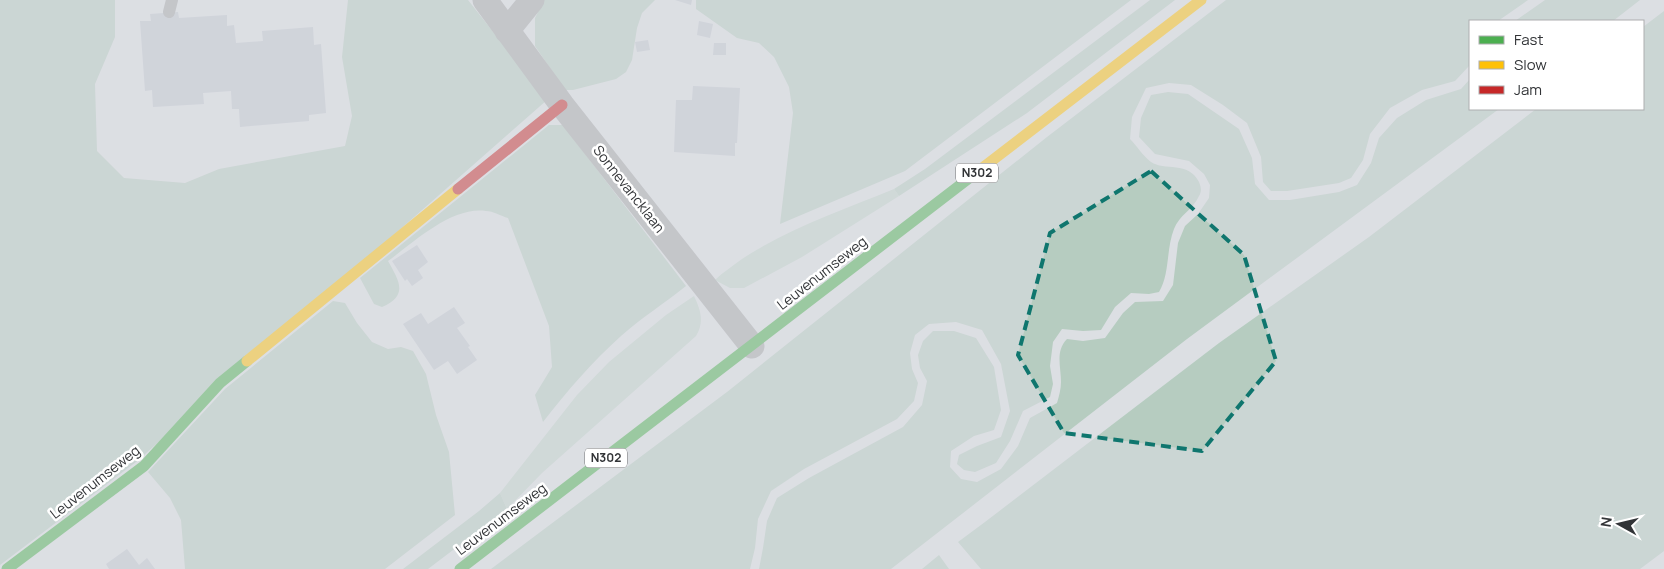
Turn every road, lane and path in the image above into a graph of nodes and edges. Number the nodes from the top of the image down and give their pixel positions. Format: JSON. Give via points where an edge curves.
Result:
{"nodes":[{"id":1,"x":484,"y":0,"type":"edge"},
{"id":2,"x":532,"y":0,"type":"edge"},
{"id":3,"x":1202,"y":0,"type":"edge"},
{"id":4,"x":507,"y":31,"type":"junction"},
{"id":5,"x":562,"y":104,"type":"junction"},
{"id":6,"x":752,"y":346,"type":"junction"},
{"id":7,"x":7,"y":569,"type":"edge"},
{"id":8,"x":460,"y":569,"type":"edge"}],
"edges":[{"from":1,"to":4,"type":"street","name":"Sonnevancklaan"},
{"from":2,"to":4,"type":"street"},
{"from":3,"to":6,"type":"main road","name":"Leuvenumseweg","number":"N302"},
{"from":4,"to":5,"type":"street","name":"Sonnevancklaan"},
{"from":5,"to":6,"type":"street","name":"Sonnevancklaan"},
{"from":5,"to":7,"type":"main road","name":"Leuvenumseweg","via":[[220,383],[144,466]]},
{"from":6,"to":8,"type":"main road","name":"Leuvenumseweg","number":"N302"}]}
